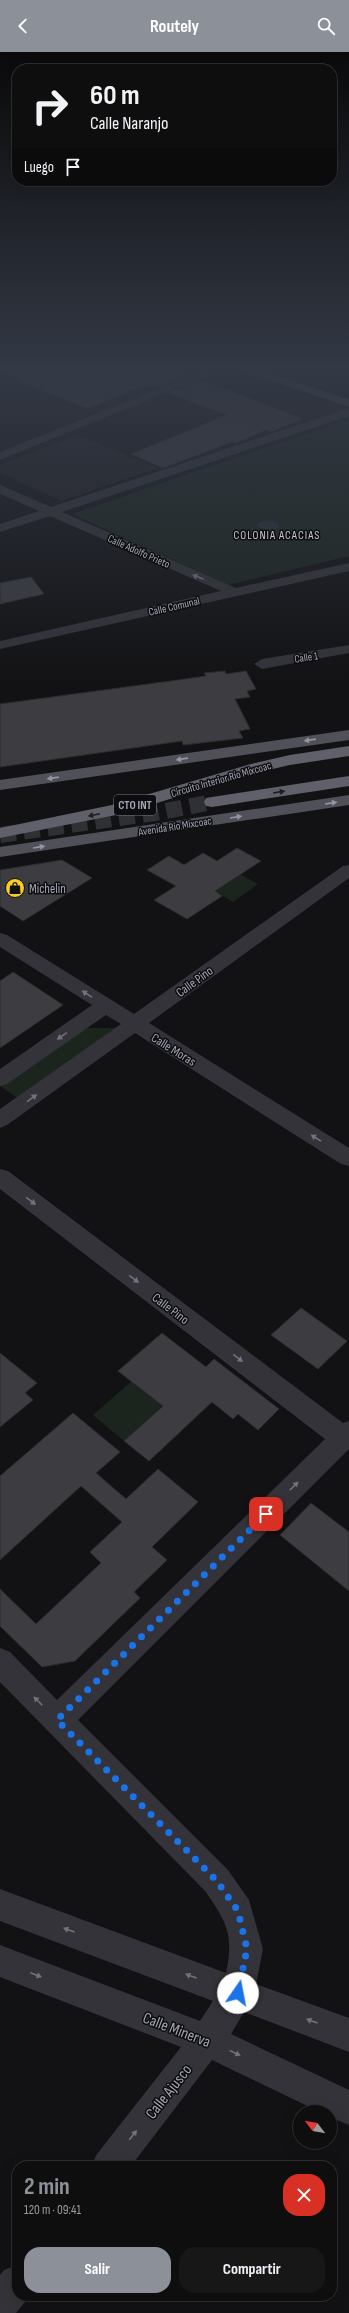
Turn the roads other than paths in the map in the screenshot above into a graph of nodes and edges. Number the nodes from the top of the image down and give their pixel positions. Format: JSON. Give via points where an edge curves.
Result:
{"nodes":[{"id":1,"x":163,"y":475,"type":"edge"},
{"id":2,"x":0,"y":489,"type":"edge"},
{"id":3,"x":51,"y":512,"type":"junction"},
{"id":4,"x":0,"y":528,"type":"edge"},
{"id":5,"x":349,"y":567,"type":"edge"},
{"id":6,"x":234,"y":592,"type":"junction"},
{"id":7,"x":0,"y":645,"type":"edge"},
{"id":8,"x":349,"y":649,"type":"edge"},
{"id":9,"x":262,"y":664,"type":"dead end"},
{"id":10,"x":349,"y":735,"type":"edge"},
{"id":11,"x":349,"y":751,"type":"edge"},
{"id":12,"x":349,"y":781,"type":"edge"},
{"id":13,"x":0,"y":785,"type":"edge"},
{"id":14,"x":349,"y":800,"type":"edge"},
{"id":15,"x":212,"y":802,"type":"tunnel mouth"},
{"id":16,"x":0,"y":833,"type":"edge"},
{"id":17,"x":0,"y":852,"type":"edge"},
{"id":18,"x":349,"y":870,"type":"edge"},
{"id":19,"x":0,"y":939,"type":"edge"},
{"id":20,"x":106,"y":1006,"type":"junction"},
{"id":21,"x":135,"y":1024,"type":"junction"},
{"id":22,"x":0,"y":1079,"type":"edge"},
{"id":23,"x":0,"y":1120,"type":"edge"},
{"id":24,"x":349,"y":1158,"type":"edge"},
{"id":25,"x":0,"y":1177,"type":"edge"},
{"id":26,"x":346,"y":1435,"type":"edge"},
{"id":27,"x":0,"y":1662,"type":"edge"},
{"id":28,"x":57,"y":1720,"type":"junction"},
{"id":29,"x":0,"y":1905,"type":"edge"},
{"id":30,"x":0,"y":1961,"type":"edge"},
{"id":31,"x":238,"y":1993,"type":"junction"},
{"id":32,"x":349,"y":2035,"type":"edge"},
{"id":33,"x":208,"y":2040,"type":"junction"},
{"id":34,"x":349,"y":2108,"type":"edge"},
{"id":35,"x":113,"y":2161,"type":"edge"},
{"id":36,"x":12,"y":2289,"type":"edge"},
{"id":37,"x":0,"y":2304,"type":"edge"}],
"edges":[{"from":1,"to":3,"type":"street"},
{"from":2,"to":3,"type":"street","name":"Calle Adolfo Prieto"},
{"from":3,"to":4,"type":"street"},
{"from":6,"to":3,"type":"street","name":"Calle Adolfo Prieto","one_way":true},
{"from":5,"to":6,"type":"street","name":"Calle Comunal"},
{"from":6,"to":7,"type":"street","name":"Calle Comunal"},
{"from":8,"to":9,"type":"street","name":"Calle 1"},
{"from":10,"to":13,"type":"main road","one_way":true},
{"from":11,"to":16,"type":"highway","name":"Circuito Interior Río Mixcoac","number":"CTO INT","one_way":true,"via":[[251,769],[115,810]]},
{"from":15,"to":12,"type":"highway","name":"Circuito Interior Río Mixcoac","one_way":true},
{"from":17,"to":14,"type":"main road","name":"Avenida Río Mixcoac","number":"CTO INT","one_way":true},
{"from":18,"to":21,"type":"street","name":"Calle Pino"},
{"from":20,"to":19,"type":"street","name":"Calle Moras","one_way":true},
{"from":20,"to":21,"type":"street","name":"Calle Moras"},
{"from":20,"to":22,"type":"street","one_way":true},
{"from":23,"to":21,"type":"street","name":"Calle Pino","one_way":true},
{"from":24,"to":21,"type":"street","name":"Calle Moras","one_way":true},
{"from":25,"to":26,"type":"street","name":"Calle Pino","one_way":true},
{"from":28,"to":26,"type":"street","one_way":true},
{"from":28,"to":27,"type":"street","one_way":true},
{"from":28,"to":31,"type":"street","via":[[217,1881],[238,1911],[247,1949]]},
{"from":31,"to":29,"type":"street","one_way":true},
{"from":30,"to":33,"type":"street","name":"Calle Minerva","one_way":true},
{"from":32,"to":31,"type":"street","one_way":true},
{"from":31,"to":33,"type":"street","name":"Calle Ajusco"},
{"from":33,"to":34,"type":"street","name":"Calle Minerva","one_way":true},
{"from":35,"to":33,"type":"street","name":"Calle Ajusco","one_way":true},
{"from":36,"to":37,"type":"street"}]}
